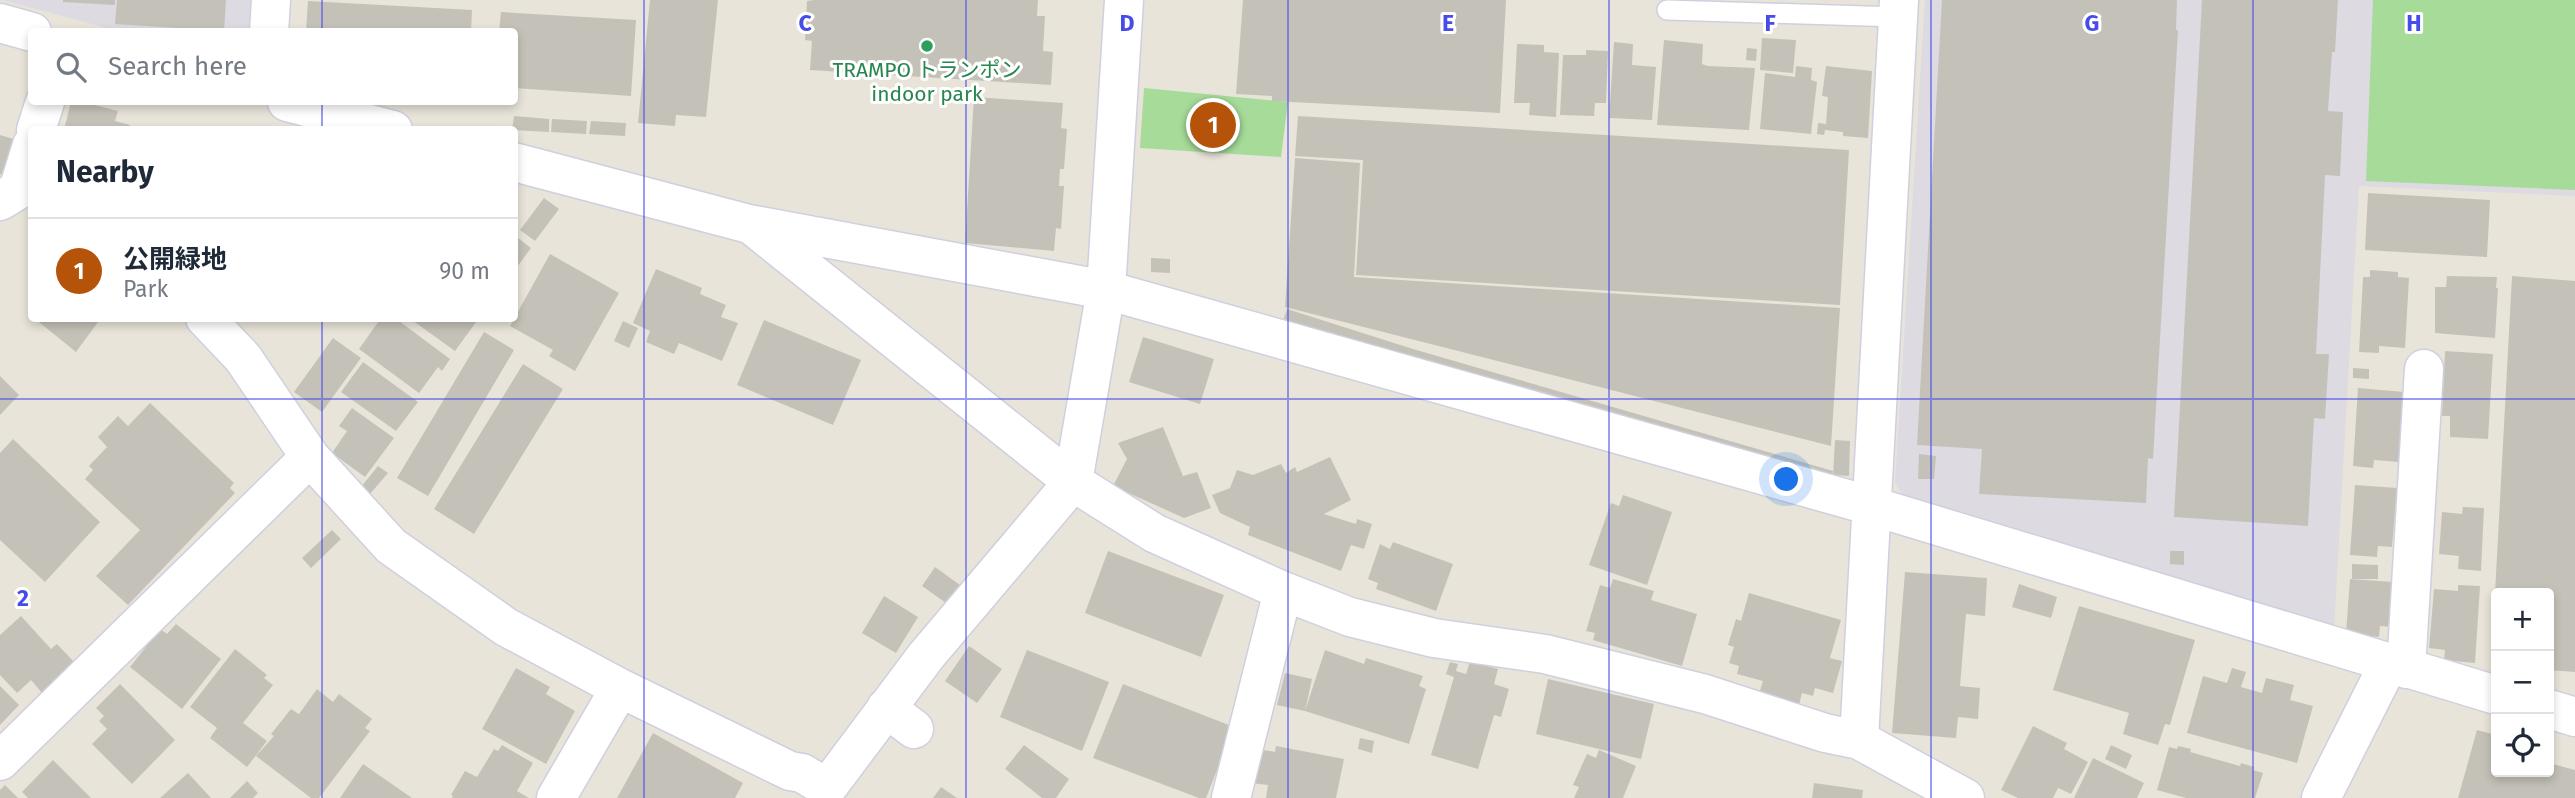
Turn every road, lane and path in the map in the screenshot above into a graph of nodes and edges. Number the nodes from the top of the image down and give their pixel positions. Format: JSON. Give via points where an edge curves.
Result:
{"nodes":[{"id":1,"x":271,"y":0,"type":"edge"},
{"id":2,"x":1124,"y":0,"type":"edge"},
{"id":3,"x":1898,"y":9,"type":"edge"},
{"id":4,"x":1667,"y":10,"type":"dead end"},
{"id":5,"x":0,"y":23,"type":"edge"},
{"id":6,"x":269,"y":28,"type":"edge"},
{"id":7,"x":28,"y":31,"type":"edge"},
{"id":8,"x":44,"y":105,"type":"edge"},
{"id":9,"x":298,"y":105,"type":"edge"},
{"id":10,"x":37,"y":126,"type":"edge"},
{"id":11,"x":378,"y":126,"type":"edge"},
{"id":12,"x":28,"y":158,"type":"edge"},
{"id":13,"x":518,"y":163,"type":"edge"},
{"id":14,"x":17,"y":194,"type":"edge"},
{"id":15,"x":749,"y":224,"type":"junction"},
{"id":16,"x":1106,"y":290,"type":"junction"},
{"id":17,"x":209,"y":322,"type":"edge"},
{"id":18,"x":2424,"y":369,"type":"dead end"},
{"id":19,"x":310,"y":457,"type":"junction"},
{"id":20,"x":1073,"y":482,"type":"junction"},
{"id":21,"x":1872,"y":506,"type":"junction"},
{"id":22,"x":1283,"y":591,"type":"junction"},
{"id":23,"x":2398,"y":666,"type":"junction"},
{"id":24,"x":620,"y":688,"type":"junction"},
{"id":25,"x":2491,"y":694,"type":"edge"},
{"id":26,"x":2554,"y":711,"type":"edge"},
{"id":27,"x":2575,"y":717,"type":"edge"},
{"id":28,"x":1859,"y":740,"type":"junction"},
{"id":29,"x":0,"y":761,"type":"edge"},
{"id":30,"x":831,"y":793,"type":"edge"},
{"id":31,"x":556,"y":798,"type":"edge"},
{"id":32,"x":1231,"y":798,"type":"edge"},
{"id":33,"x":1965,"y":798,"type":"edge"},
{"id":34,"x":2321,"y":798,"type":"edge"}],
"edges":[{"from":1,"to":6,"type":"street"},
{"from":2,"to":16,"type":"street"},
{"from":3,"to":4,"type":"lane"},
{"from":3,"to":21,"type":"street"},
{"from":5,"to":7,"type":"street"},
{"from":8,"to":10,"type":"street"},
{"from":9,"to":11,"type":"street"},
{"from":12,"to":14,"type":"street"},
{"from":13,"to":15,"type":"street"},
{"from":15,"to":16,"type":"street"},
{"from":15,"to":20,"type":"street"},
{"from":16,"to":20,"type":"street"},
{"from":16,"to":21,"type":"street"},
{"from":17,"to":19,"type":"street","via":[[243,358]]},
{"from":18,"to":23,"type":"street"},
{"from":19,"to":24,"type":"street","via":[[391,546],[506,627]]},
{"from":19,"to":29,"type":"street"},
{"from":20,"to":22,"type":"street","via":[[1154,533]]},
{"from":20,"to":30,"type":"street","via":[[926,656],[900,718]]},
{"from":21,"to":23,"type":"street"},
{"from":21,"to":28,"type":"street"},
{"from":22,"to":28,"type":"street","via":[[1350,617],[1434,638],[1545,654],[1705,694]]},
{"from":22,"to":32,"type":"street"},
{"from":23,"to":25,"type":"street"},
{"from":23,"to":34,"type":"street"},
{"from":24,"to":30,"type":"street","via":[[802,773]]},
{"from":24,"to":31,"type":"street"},
{"from":26,"to":27,"type":"street"},
{"from":28,"to":33,"type":"street"}]}
